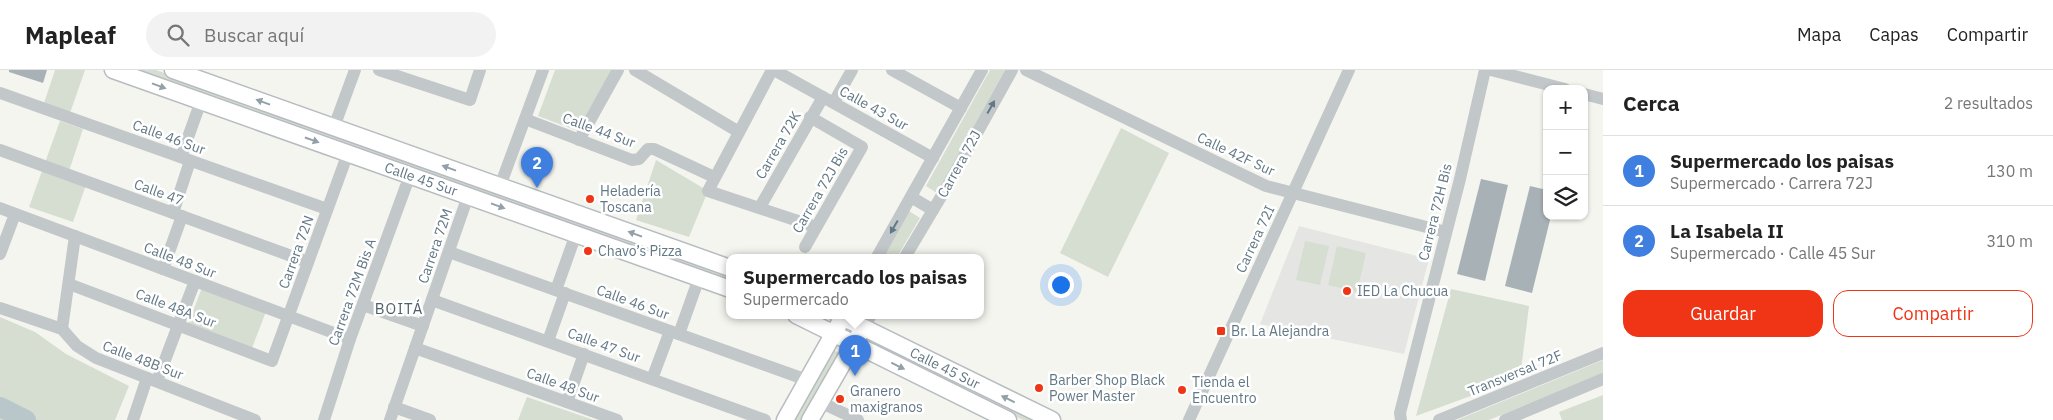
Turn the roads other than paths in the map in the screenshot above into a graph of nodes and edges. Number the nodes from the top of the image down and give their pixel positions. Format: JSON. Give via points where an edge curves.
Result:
{"nodes":[{"id":1,"x":113,"y":70,"type":"edge"},
{"id":2,"x":173,"y":70,"type":"edge"},
{"id":3,"x":355,"y":70,"type":"edge"},
{"id":4,"x":380,"y":70,"type":"edge"},
{"id":5,"x":480,"y":70,"type":"edge"},
{"id":6,"x":543,"y":70,"type":"edge"},
{"id":7,"x":618,"y":70,"type":"edge"},
{"id":8,"x":635,"y":70,"type":"edge"},
{"id":9,"x":773,"y":70,"type":"edge"},
{"id":10,"x":852,"y":70,"type":"edge"},
{"id":11,"x":892,"y":70,"type":"edge"},
{"id":12,"x":982,"y":70,"type":"edge"},
{"id":13,"x":1012,"y":70,"type":"edge"},
{"id":14,"x":1026,"y":70,"type":"edge"},
{"id":15,"x":1349,"y":70,"type":"edge"},
{"id":16,"x":1485,"y":70,"type":"edge"},
{"id":17,"x":1491,"y":70,"type":"edge"},
{"id":18,"x":413,"y":75,"type":"edge"},
{"id":19,"x":1549,"y":85,"type":"edge"},
{"id":20,"x":0,"y":93,"type":"edge"},
{"id":21,"x":1588,"y":95,"type":"edge"},
{"id":22,"x":1603,"y":99,"type":"edge"},
{"id":23,"x":829,"y":100,"type":"junction"},
{"id":24,"x":201,"y":101,"type":"junction"},
{"id":25,"x":961,"y":108,"type":"junction"},
{"id":26,"x":810,"y":117,"type":"junction"},
{"id":27,"x":525,"y":119,"type":"junction"},
{"id":28,"x":334,"y":127,"type":"junction"},
{"id":29,"x":739,"y":132,"type":"junction"},
{"id":30,"x":580,"y":140,"type":"junction"},
{"id":31,"x":0,"y":150,"type":"edge"},
{"id":32,"x":348,"y":153,"type":"junction"},
{"id":33,"x":933,"y":158,"type":"junction"},
{"id":34,"x":186,"y":159,"type":"junction"},
{"id":35,"x":410,"y":175,"type":"junction"},
{"id":36,"x":714,"y":177,"type":"junction"},
{"id":37,"x":500,"y":186,"type":"junction"},
{"id":38,"x":1293,"y":194,"type":"junction"},
{"id":39,"x":468,"y":196,"type":"junction"},
{"id":40,"x":911,"y":197,"type":"junction"},
{"id":41,"x":760,"y":207,"type":"junction"},
{"id":42,"x":0,"y":208,"type":"edge"},
{"id":43,"x":327,"y":209,"type":"junction"},
{"id":44,"x":933,"y":210,"type":"junction"},
{"id":45,"x":15,"y":214,"type":"junction"},
{"id":46,"x":178,"y":214,"type":"junction"},
{"id":47,"x":816,"y":227,"type":"junction"},
{"id":48,"x":1446,"y":232,"type":"junction"},
{"id":49,"x":576,"y":234,"type":"junction"},
{"id":50,"x":75,"y":236,"type":"junction"},
{"id":51,"x":805,"y":247,"type":"dead end"},
{"id":52,"x":449,"y":252,"type":"junction"},
{"id":53,"x":0,"y":254,"type":"edge"},
{"id":54,"x":879,"y":254,"type":"edge"},
{"id":55,"x":907,"y":254,"type":"edge"},
{"id":56,"x":308,"y":262,"type":"junction"},
{"id":57,"x":726,"y":267,"type":"edge"},
{"id":58,"x":163,"y":269,"type":"junction"},
{"id":59,"x":700,"y":278,"type":"junction"},
{"id":60,"x":195,"y":281,"type":"junction"},
{"id":61,"x":69,"y":284,"type":"junction"},
{"id":62,"x":726,"y":288,"type":"edge"},
{"id":63,"x":560,"y":292,"type":"junction"},
{"id":64,"x":432,"y":300,"type":"junction"},
{"id":65,"x":363,"y":305,"type":"junction"},
{"id":66,"x":0,"y":308,"type":"edge"},
{"id":67,"x":288,"y":316,"type":"junction"},
{"id":68,"x":804,"y":319,"type":"edge"},
{"id":69,"x":840,"y":319,"type":"edge"},
{"id":70,"x":867,"y":322,"type":"edge"},
{"id":71,"x":178,"y":326,"type":"junction"},
{"id":72,"x":423,"y":326,"type":"junction"},
{"id":73,"x":62,"y":329,"type":"junction"},
{"id":74,"x":674,"y":333,"type":"junction"},
{"id":75,"x":833,"y":334,"type":"junction"},
{"id":76,"x":350,"y":340,"type":"junction"},
{"id":77,"x":548,"y":341,"type":"junction"},
{"id":78,"x":854,"y":344,"type":"junction"},
{"id":79,"x":416,"y":348,"type":"junction"},
{"id":80,"x":1603,"y":353,"type":"edge"},
{"id":81,"x":584,"y":354,"type":"junction"},
{"id":82,"x":272,"y":361,"type":"joint"},
{"id":83,"x":152,"y":379,"type":"junction"},
{"id":84,"x":652,"y":379,"type":"junction"},
{"id":85,"x":1603,"y":379,"type":"edge"},
{"id":86,"x":807,"y":380,"type":"junction"},
{"id":87,"x":567,"y":402,"type":"junction"},
{"id":88,"x":820,"y":402,"type":"junction"},
{"id":89,"x":394,"y":407,"type":"junction"},
{"id":90,"x":133,"y":420,"type":"edge"},
{"id":91,"x":254,"y":420,"type":"edge"},
{"id":92,"x":324,"y":420,"type":"edge"},
{"id":93,"x":390,"y":420,"type":"edge"},
{"id":94,"x":430,"y":420,"type":"edge"},
{"id":95,"x":617,"y":420,"type":"edge"},
{"id":96,"x":765,"y":420,"type":"edge"},
{"id":97,"x":785,"y":420,"type":"edge"},
{"id":98,"x":810,"y":420,"type":"edge"},
{"id":99,"x":858,"y":420,"type":"edge"},
{"id":100,"x":1008,"y":420,"type":"edge"},
{"id":101,"x":1052,"y":420,"type":"edge"},
{"id":102,"x":1189,"y":420,"type":"edge"},
{"id":103,"x":1401,"y":420,"type":"edge"},
{"id":104,"x":1439,"y":420,"type":"edge"},
{"id":105,"x":1505,"y":420,"type":"edge"}],
"edges":[{"from":1,"to":24,"type":"street","name":"Calle 45 Sur","one_way":true},
{"from":28,"to":2,"type":"street","name":"Calle 45 Sur","one_way":true},
{"from":3,"to":28,"type":"street"},
{"from":4,"to":18,"type":"street"},
{"from":5,"to":18,"type":"street","via":[[470,100]]},
{"from":6,"to":27,"type":"street"},
{"from":7,"to":30,"type":"street"},
{"from":8,"to":29,"type":"street"},
{"from":9,"to":23,"type":"street","name":"Calle 43 Sur"},
{"from":9,"to":29,"type":"street"},
{"from":10,"to":23,"type":"street","name":"Carrera 72K"},
{"from":11,"to":25,"type":"street"},
{"from":12,"to":25,"type":"street","name":"Carrera 72J"},
{"from":44,"to":13,"type":"street","name":"Carrera 72J","one_way":true},
{"from":14,"to":38,"type":"street","name":"Calle 42F Sur","via":[[1266,186]]},
{"from":15,"to":38,"type":"street","name":"Carrera 72I"},
{"from":16,"to":48,"type":"street","name":"Carrera 72H Bis"},
{"from":17,"to":19,"type":"street"},
{"from":20,"to":34,"type":"street","name":"Calle 46 Sur"},
{"from":21,"to":22,"type":"street"},
{"from":23,"to":26,"type":"street","name":"Carrera 72K"},
{"from":23,"to":33,"type":"street","name":"Calle 43 Sur"},
{"from":24,"to":32,"type":"street","name":"Calle 45 Sur","one_way":true},
{"from":24,"to":34,"type":"street"},
{"from":25,"to":33,"type":"street","name":"Carrera 72J"},
{"from":26,"to":41,"type":"street","name":"Carrera 72K"},
{"from":26,"to":47,"type":"street","name":"Carrera 72J Bis","via":[[862,147]]},
{"from":27,"to":30,"type":"street","name":"Calle 44 Sur"},
{"from":27,"to":37,"type":"street"},
{"from":37,"to":28,"type":"street","name":"Calle 45 Sur","one_way":true},
{"from":29,"to":36,"type":"street"},
{"from":30,"to":36,"type":"street","name":"Calle 44 Sur","via":[[632,160],[639,159],[648,149],[654,149]]},
{"from":31,"to":46,"type":"street","name":"Calle 47"},
{"from":32,"to":35,"type":"street","name":"Calle 45 Sur"},
{"from":32,"to":43,"type":"street","name":"Carrera 72N"},
{"from":33,"to":40,"type":"street","name":"Carrera 72J"},
{"from":34,"to":43,"type":"street","name":"Calle 46 Sur"},
{"from":34,"to":46,"type":"street"},
{"from":35,"to":39,"type":"street","name":"Calle 45 Sur"},
{"from":35,"to":65,"type":"street","name":"Carrera 72M Bis A"},
{"from":36,"to":41,"type":"street","via":[[708,190]]},
{"from":57,"to":37,"type":"street","name":"Calle 45 Sur","one_way":true},
{"from":38,"to":48,"type":"street","name":"Calle 42F Sur"},
{"from":38,"to":102,"type":"street","name":"Carrera 72I"},
{"from":39,"to":49,"type":"street","name":"Calle 45 Sur","one_way":true},
{"from":39,"to":52,"type":"street","name":"Carrera 72M"},
{"from":40,"to":44,"type":"street"},
{"from":40,"to":54,"type":"street","name":"Carrera 72J","one_way":true},
{"from":41,"to":47,"type":"street"},
{"from":42,"to":45,"type":"street","name":"Calle 48 Sur"},
{"from":43,"to":56,"type":"street","name":"Carrera 72N"},
{"from":44,"to":55,"type":"street","name":"Carrera 72J"},
{"from":45,"to":50,"type":"street","name":"Calle 48 Sur"},
{"from":45,"to":53,"type":"street"},
{"from":46,"to":56,"type":"street","name":"Calle 47"},
{"from":46,"to":58,"type":"street"},
{"from":47,"to":51,"type":"street","name":"Carrera 72J Bis"},
{"from":48,"to":103,"type":"street","name":"Carrera 72H Bis","via":[[1400,413]]},
{"from":49,"to":59,"type":"street","name":"Calle 45 Sur"},
{"from":49,"to":63,"type":"street"},
{"from":50,"to":58,"type":"street","name":"Calle 48 Sur"},
{"from":50,"to":61,"type":"street"},
{"from":52,"to":63,"type":"street","name":"Calle 46 Sur"},
{"from":52,"to":64,"type":"street","name":"Carrera 72M"},
{"from":56,"to":67,"type":"street","name":"Carrera 72N"},
{"from":58,"to":60,"type":"street","name":"Calle 48 Sur"},
{"from":59,"to":62,"type":"street","name":"Calle 45 Sur"},
{"from":59,"to":74,"type":"street"},
{"from":60,"to":67,"type":"street","name":"Calle 48 Sur"},
{"from":60,"to":71,"type":"street"},
{"from":61,"to":71,"type":"street","name":"Calle 48A Sur"},
{"from":61,"to":73,"type":"street"},
{"from":63,"to":74,"type":"street","name":"Calle 46 Sur"},
{"from":63,"to":77,"type":"street"},
{"from":64,"to":72,"type":"street","name":"Carrera 72M"},
{"from":64,"to":77,"type":"street","name":"Calle 47 Sur"},
{"from":65,"to":72,"type":"street"},
{"from":65,"to":76,"type":"street","name":"Carrera 72M Bis A"},
{"from":66,"to":73,"type":"street","name":"Calle 48B Sur"},
{"from":67,"to":76,"type":"street","name":"Calle 48 Sur"},
{"from":67,"to":82,"type":"street","name":"Carrera 72N"},
{"from":68,"to":75,"type":"street","name":"Calle 45 Sur"},
{"from":69,"to":75,"type":"street"},
{"from":70,"to":78,"type":"street"},
{"from":101,"to":70,"type":"street","name":"Calle 45 Sur","one_way":true},
{"from":71,"to":82,"type":"street","name":"Calle 48A Sur"},
{"from":71,"to":83,"type":"street"},
{"from":72,"to":79,"type":"street","name":"Carrera 72M"},
{"from":73,"to":83,"type":"street","name":"Calle 48B Sur","via":[[96,358]]},
{"from":74,"to":84,"type":"street"},
{"from":74,"to":86,"type":"street","name":"Calle 46 Sur"},
{"from":75,"to":78,"type":"street","name":"Calle 45 Sur"},
{"from":75,"to":86,"type":"street"},
{"from":76,"to":92,"type":"street","name":"Carrera 72M Bis A"},
{"from":77,"to":81,"type":"street","name":"Calle 47 Sur"},
{"from":78,"to":88,"type":"street"},
{"from":78,"to":100,"type":"street","name":"Calle 45 Sur","one_way":true},
{"from":79,"to":87,"type":"street","name":"Calle 48 Sur"},
{"from":79,"to":89,"type":"street","name":"Carrera 72M"},
{"from":80,"to":104,"type":"street","name":"Transversal 72F"},
{"from":81,"to":84,"type":"street","name":"Calle 47 Sur"},
{"from":81,"to":87,"type":"street"},
{"from":83,"to":90,"type":"street"},
{"from":83,"to":91,"type":"street","name":"Calle 48B Sur"},
{"from":84,"to":96,"type":"street","name":"Calle 47 Sur"},
{"from":85,"to":105,"type":"street"},
{"from":86,"to":97,"type":"street"},
{"from":87,"to":95,"type":"street","name":"Calle 48 Sur"},
{"from":88,"to":98,"type":"street"},
{"from":88,"to":99,"type":"street"},
{"from":89,"to":93,"type":"street","name":"Carrera 72M"},
{"from":89,"to":94,"type":"street"}]}
